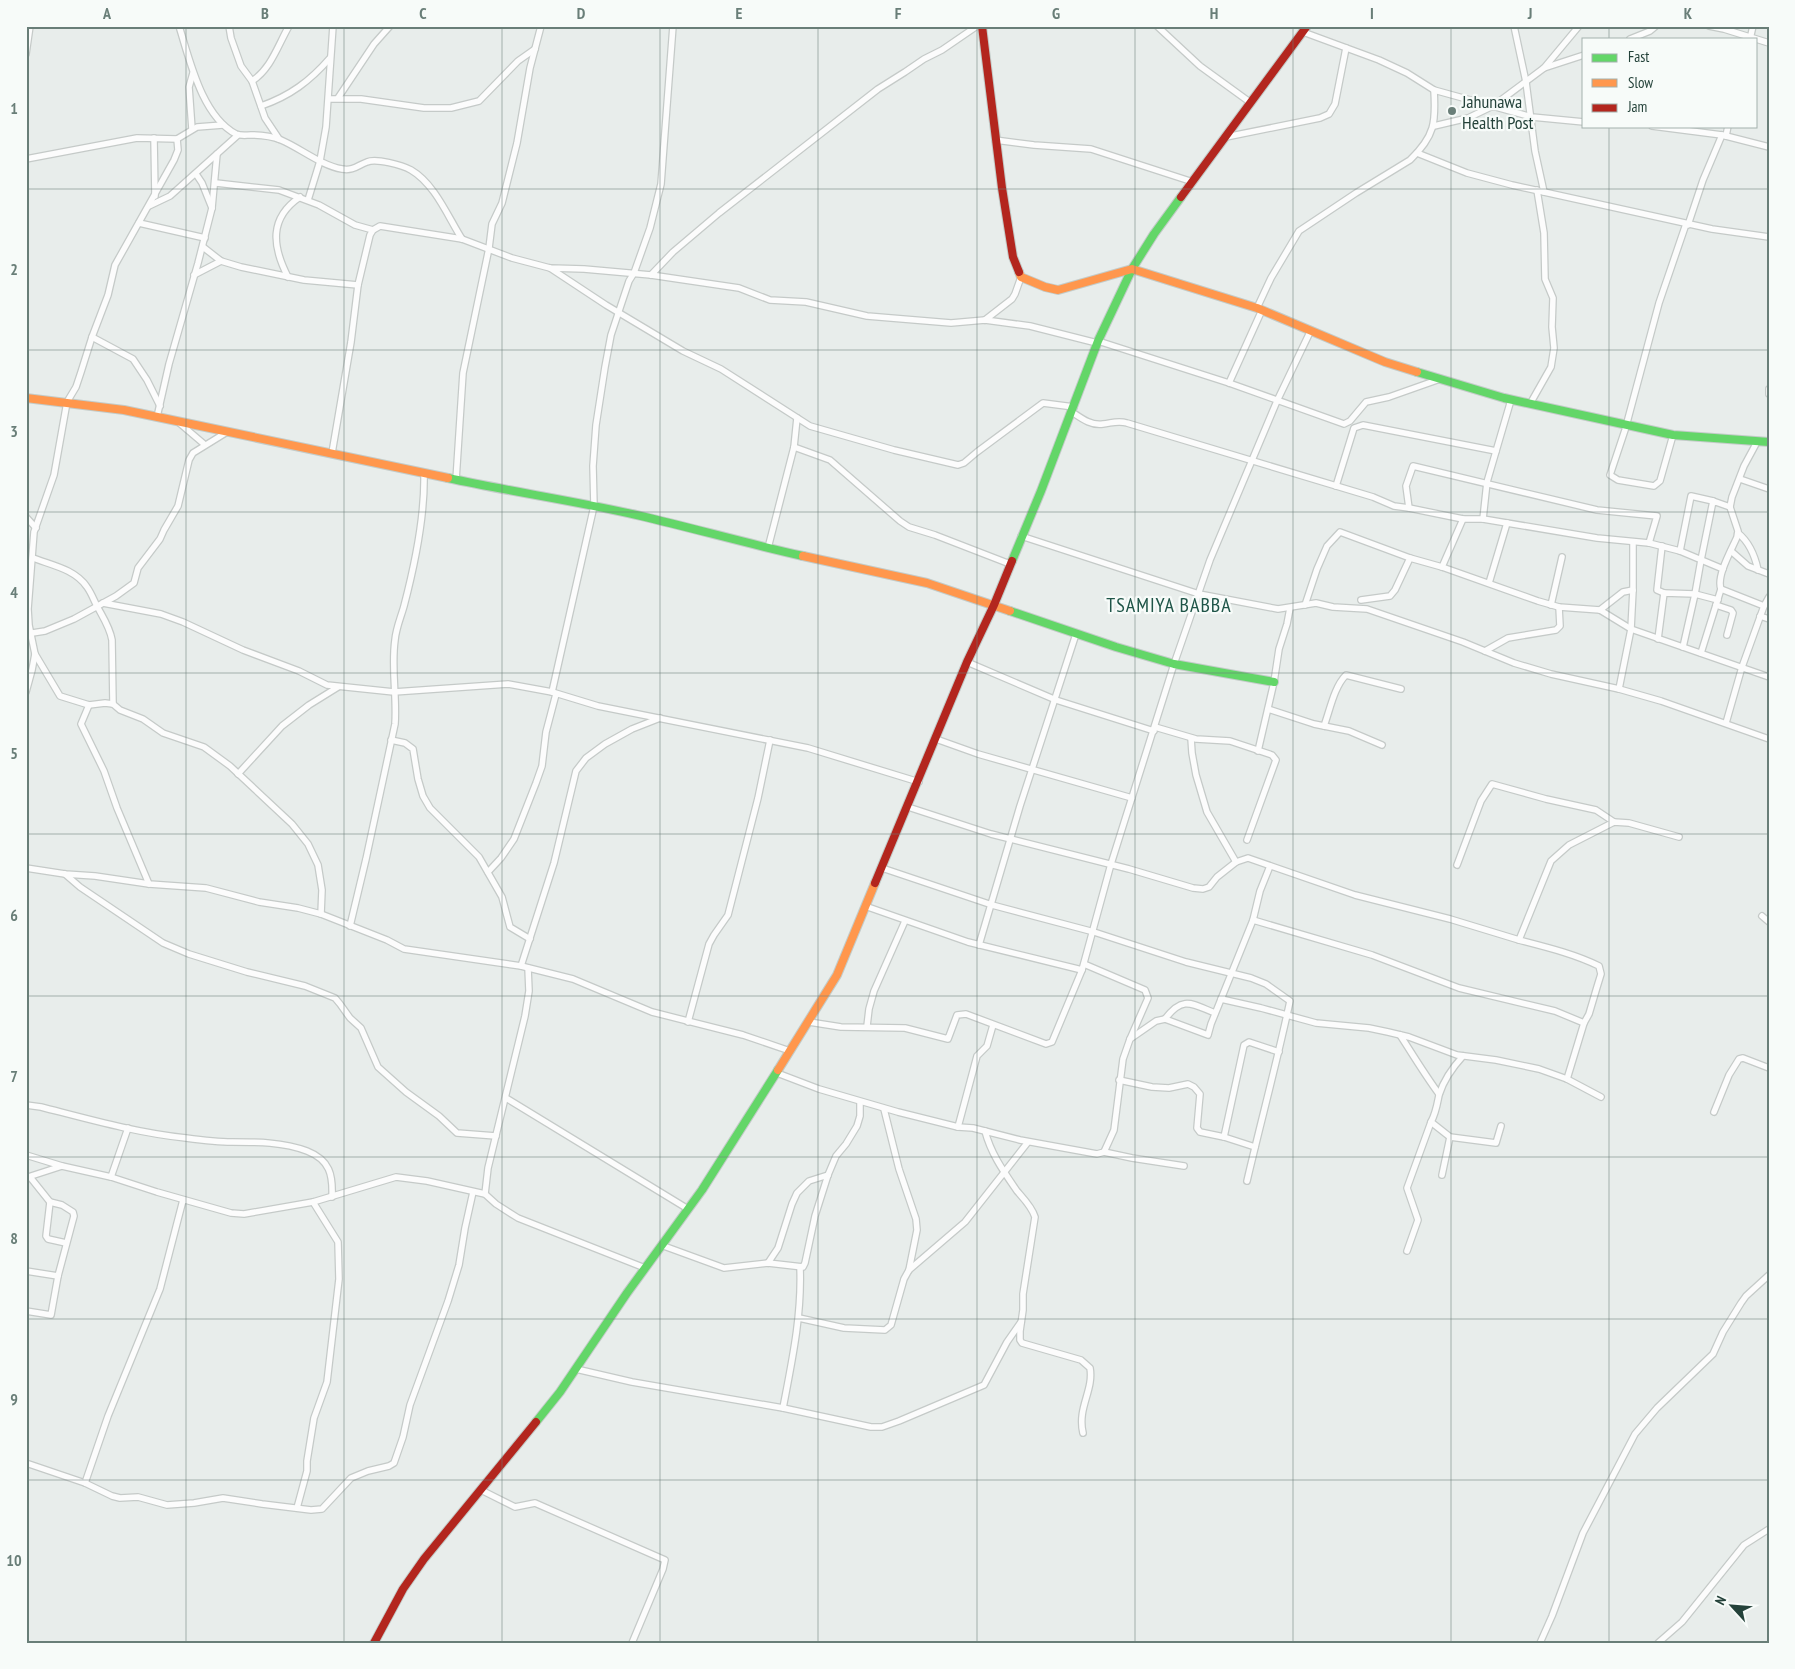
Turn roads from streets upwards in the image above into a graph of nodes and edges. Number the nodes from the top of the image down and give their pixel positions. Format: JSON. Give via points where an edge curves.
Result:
{"nodes":[{"id":1,"x":30,"y":26,"type":"edge"},
{"id":2,"x":179,"y":26,"type":"edge"},
{"id":3,"x":229,"y":26,"type":"edge"},
{"id":4,"x":289,"y":26,"type":"edge"},
{"id":5,"x":333,"y":26,"type":"edge"},
{"id":6,"x":390,"y":26,"type":"edge"},
{"id":7,"x":540,"y":26,"type":"edge"},
{"id":8,"x":673,"y":26,"type":"edge"},
{"id":9,"x":977,"y":26,"type":"edge"},
{"id":10,"x":982,"y":26,"type":"edge"},
{"id":11,"x":1157,"y":26,"type":"edge"},
{"id":12,"x":1514,"y":26,"type":"edge"},
{"id":13,"x":1580,"y":26,"type":"edge"},
{"id":14,"x":1656,"y":26,"type":"edge"},
{"id":15,"x":1709,"y":26,"type":"edge"},
{"id":16,"x":1753,"y":26,"type":"edge"},
{"id":17,"x":1305,"y":29,"type":"edge"},
{"id":18,"x":1750,"y":37,"type":"edge"},
{"id":19,"x":1632,"y":38,"type":"edge"},
{"id":20,"x":1346,"y":48,"type":"junction"},
{"id":21,"x":536,"y":49,"type":"junction"},
{"id":22,"x":26,"y":54,"type":"edge"},
{"id":23,"x":1582,"y":56,"type":"edge"},
{"id":24,"x":330,"y":58,"type":"junction"},
{"id":25,"x":1544,"y":68,"type":"junction"},
{"id":26,"x":193,"y":73,"type":"junction"},
{"id":27,"x":252,"y":81,"type":"junction"},
{"id":28,"x":1526,"y":82,"type":"junction"},
{"id":29,"x":1434,"y":90,"type":"junction"},
{"id":30,"x":338,"y":98,"type":"junction"},
{"id":31,"x":329,"y":99,"type":"junction"},
{"id":32,"x":1251,"y":103,"type":"junction"},
{"id":33,"x":261,"y":106,"type":"junction"},
{"id":34,"x":1493,"y":106,"type":"junction"},
{"id":35,"x":1532,"y":117,"type":"junction"},
{"id":36,"x":1582,"y":122,"type":"edge"},
{"id":37,"x":223,"y":125,"type":"junction"},
{"id":38,"x":1434,"y":126,"type":"junction"},
{"id":39,"x":1666,"y":128,"type":"edge"},
{"id":40,"x":1727,"y":128,"type":"edge"},
{"id":41,"x":192,"y":129,"type":"junction"},
{"id":42,"x":238,"y":135,"type":"junction"},
{"id":43,"x":1724,"y":136,"type":"junction"},
{"id":44,"x":1226,"y":137,"type":"junction"},
{"id":45,"x":154,"y":138,"type":"junction"},
{"id":46,"x":177,"y":139,"type":"junction"},
{"id":47,"x":279,"y":139,"type":"junction"},
{"id":48,"x":995,"y":140,"type":"junction"},
{"id":49,"x":1769,"y":147,"type":"edge"},
{"id":50,"x":1417,"y":153,"type":"junction"},
{"id":51,"x":217,"y":154,"type":"junction"},
{"id":52,"x":26,"y":160,"type":"edge"},
{"id":53,"x":320,"y":161,"type":"junction"},
{"id":54,"x":196,"y":174,"type":"junction"},
{"id":55,"x":1193,"y":182,"type":"junction"},
{"id":56,"x":216,"y":183,"type":"junction"},
{"id":57,"x":1537,"y":190,"type":"junction"},
{"id":58,"x":1544,"y":192,"type":"junction"},
{"id":59,"x":155,"y":196,"type":"junction"},
{"id":60,"x":300,"y":197,"type":"junction"},
{"id":61,"x":308,"y":200,"type":"junction"},
{"id":62,"x":149,"y":206,"type":"junction"},
{"id":63,"x":212,"y":208,"type":"junction"},
{"id":64,"x":139,"y":223,"type":"junction"},
{"id":65,"x":1687,"y":224,"type":"junction"},
{"id":66,"x":373,"y":230,"type":"junction"},
{"id":67,"x":1769,"y":237,"type":"edge"},
{"id":68,"x":205,"y":238,"type":"junction"},
{"id":69,"x":462,"y":240,"type":"junction"},
{"id":70,"x":203,"y":246,"type":"junction"},
{"id":71,"x":489,"y":248,"type":"junction"},
{"id":72,"x":221,"y":261,"type":"junction"},
{"id":73,"x":550,"y":268,"type":"junction"},
{"id":74,"x":1132,"y":269,"type":"junction"},
{"id":75,"x":634,"y":274,"type":"junction"},
{"id":76,"x":194,"y":275,"type":"junction"},
{"id":77,"x":652,"y":275,"type":"junction"},
{"id":78,"x":288,"y":277,"type":"junction"},
{"id":79,"x":1021,"y":277,"type":"junction"},
{"id":80,"x":358,"y":285,"type":"junction"},
{"id":81,"x":1259,"y":309,"type":"junction"},
{"id":82,"x":620,"y":313,"type":"junction"},
{"id":83,"x":985,"y":320,"type":"junction"},
{"id":84,"x":1311,"y":330,"type":"junction"},
{"id":85,"x":92,"y":337,"type":"junction"},
{"id":86,"x":1097,"y":342,"type":"junction"},
{"id":87,"x":1440,"y":379,"type":"junction"},
{"id":88,"x":1229,"y":383,"type":"junction"},
{"id":89,"x":1769,"y":389,"type":"edge"},
{"id":90,"x":1769,"y":394,"type":"edge"},
{"id":91,"x":26,"y":398,"type":"edge"},
{"id":92,"x":1511,"y":400,"type":"junction"},
{"id":93,"x":1277,"y":401,"type":"junction"},
{"id":94,"x":67,"y":402,"type":"junction"},
{"id":95,"x":1530,"y":404,"type":"junction"},
{"id":96,"x":160,"y":406,"type":"junction"},
{"id":97,"x":1073,"y":410,"type":"junction"},
{"id":98,"x":157,"y":417,"type":"junction"},
{"id":99,"x":797,"y":418,"type":"junction"},
{"id":100,"x":177,"y":422,"type":"junction"},
{"id":101,"x":1626,"y":425,"type":"junction"},
{"id":102,"x":227,"y":432,"type":"junction"},
{"id":103,"x":1673,"y":435,"type":"junction"},
{"id":104,"x":1757,"y":442,"type":"junction"},
{"id":105,"x":1769,"y":442,"type":"edge"},
{"id":106,"x":204,"y":444,"type":"junction"},
{"id":107,"x":794,"y":447,"type":"junction"},
{"id":108,"x":1496,"y":452,"type":"junction"},
{"id":109,"x":332,"y":453,"type":"junction"},
{"id":110,"x":1252,"y":460,"type":"junction"},
{"id":111,"x":424,"y":474,"type":"junction"},
{"id":112,"x":1740,"y":479,"type":"junction"},
{"id":113,"x":456,"y":480,"type":"junction"},
{"id":114,"x":1486,"y":482,"type":"junction"},
{"id":115,"x":1336,"y":486,"type":"junction"},
{"id":116,"x":1767,"y":487,"type":"edge"},
{"id":117,"x":1713,"y":501,"type":"junction"},
{"id":118,"x":594,"y":506,"type":"junction"},
{"id":119,"x":1730,"y":507,"type":"junction"},
{"id":120,"x":1409,"y":508,"type":"junction"},
{"id":121,"x":26,"y":517,"type":"edge"},
{"id":122,"x":1463,"y":519,"type":"junction"},
{"id":123,"x":1483,"y":519,"type":"junction"},
{"id":124,"x":1507,"y":524,"type":"junction"},
{"id":125,"x":36,"y":528,"type":"junction"},
{"id":126,"x":1738,"y":533,"type":"junction"},
{"id":127,"x":1022,"y":536,"type":"junction"},
{"id":128,"x":1633,"y":542,"type":"junction"},
{"id":129,"x":1648,"y":543,"type":"junction"},
{"id":130,"x":1662,"y":546,"type":"junction"},
{"id":131,"x":768,"y":548,"type":"junction"},
{"id":132,"x":1680,"y":551,"type":"junction"},
{"id":133,"x":1731,"y":551,"type":"junction"},
{"id":134,"x":1562,"y":557,"type":"dead end"},
{"id":135,"x":33,"y":558,"type":"junction"},
{"id":136,"x":1410,"y":558,"type":"junction"},
{"id":137,"x":1700,"y":560,"type":"junction"},
{"id":138,"x":1010,"y":564,"type":"junction"},
{"id":139,"x":1442,"y":567,"type":"junction"},
{"id":140,"x":1723,"y":569,"type":"junction"},
{"id":141,"x":1758,"y":570,"type":"junction"},
{"id":142,"x":1769,"y":574,"type":"edge"},
{"id":143,"x":1489,"y":583,"type":"junction"},
{"id":144,"x":1722,"y":588,"type":"junction"},
{"id":145,"x":1633,"y":590,"type":"junction"},
{"id":146,"x":1199,"y":594,"type":"junction"},
{"id":147,"x":1664,"y":594,"type":"junction"},
{"id":148,"x":1696,"y":594,"type":"junction"},
{"id":149,"x":1769,"y":597,"type":"edge"},
{"id":150,"x":1361,"y":600,"type":"dead end"},
{"id":151,"x":1717,"y":602,"type":"junction"},
{"id":152,"x":103,"y":603,"type":"junction"},
{"id":153,"x":994,"y":605,"type":"junction"},
{"id":154,"x":1305,"y":605,"type":"junction"},
{"id":155,"x":1551,"y":605,"type":"junction"},
{"id":156,"x":97,"y":606,"type":"junction"},
{"id":157,"x":1764,"y":606,"type":"junction"},
{"id":158,"x":1559,"y":607,"type":"junction"},
{"id":159,"x":1290,"y":608,"type":"junction"},
{"id":160,"x":1600,"y":610,"type":"junction"},
{"id":161,"x":1760,"y":616,"type":"junction"},
{"id":162,"x":1769,"y":619,"type":"edge"},
{"id":163,"x":28,"y":626,"type":"edge"},
{"id":164,"x":1630,"y":629,"type":"junction"},
{"id":165,"x":28,"y":634,"type":"edge"},
{"id":166,"x":1076,"y":634,"type":"junction"},
{"id":167,"x":1728,"y":635,"type":"dead end"},
{"id":168,"x":1658,"y":639,"type":"junction"},
{"id":169,"x":1683,"y":647,"type":"junction"},
{"id":170,"x":1485,"y":650,"type":"junction"},
{"id":171,"x":1701,"y":653,"type":"junction"},
{"id":172,"x":34,"y":654,"type":"junction"},
{"id":173,"x":967,"y":662,"type":"junction"},
{"id":174,"x":1174,"y":664,"type":"junction"},
{"id":175,"x":1742,"y":667,"type":"junction"},
{"id":176,"x":1769,"y":677,"type":"edge"},
{"id":177,"x":1274,"y":682,"type":"junction"},
{"id":178,"x":338,"y":687,"type":"junction"},
{"id":179,"x":1619,"y":688,"type":"junction"},
{"id":180,"x":1401,"y":690,"type":"dead end"},
{"id":181,"x":26,"y":692,"type":"edge"},
{"id":182,"x":394,"y":692,"type":"junction"},
{"id":183,"x":554,"y":693,"type":"junction"},
{"id":184,"x":1056,"y":700,"type":"junction"},
{"id":185,"x":112,"y":704,"type":"junction"},
{"id":186,"x":89,"y":705,"type":"junction"},
{"id":187,"x":1268,"y":709,"type":"junction"},
{"id":188,"x":661,"y":718,"type":"junction"},
{"id":189,"x":1726,"y":723,"type":"junction"},
{"id":190,"x":1324,"y":726,"type":"junction"},
{"id":191,"x":1155,"y":729,"type":"junction"},
{"id":192,"x":1191,"y":738,"type":"junction"},
{"id":193,"x":936,"y":739,"type":"junction"},
{"id":194,"x":1769,"y":739,"type":"edge"},
{"id":195,"x":392,"y":740,"type":"junction"},
{"id":196,"x":770,"y":740,"type":"junction"},
{"id":197,"x":1382,"y":745,"type":"dead end"},
{"id":198,"x":1258,"y":751,"type":"junction"},
{"id":199,"x":1031,"y":770,"type":"junction"},
{"id":200,"x":238,"y":774,"type":"junction"},
{"id":201,"x":918,"y":782,"type":"junction"},
{"id":202,"x":1132,"y":798,"type":"junction"},
{"id":203,"x":908,"y":807,"type":"junction"},
{"id":204,"x":1614,"y":822,"type":"junction"},
{"id":205,"x":1679,"y":837,"type":"dead end"},
{"id":206,"x":1010,"y":839,"type":"junction"},
{"id":207,"x":1247,"y":840,"type":"dead end"},
{"id":208,"x":1236,"y":862,"type":"junction"},
{"id":209,"x":1111,"y":864,"type":"junction"},
{"id":210,"x":1457,"y":865,"type":"dead end"},
{"id":211,"x":1270,"y":866,"type":"junction"},
{"id":212,"x":26,"y":868,"type":"edge"},
{"id":213,"x":882,"y":868,"type":"junction"},
{"id":214,"x":488,"y":872,"type":"junction"},
{"id":215,"x":65,"y":874,"type":"junction"},
{"id":216,"x":149,"y":884,"type":"junction"},
{"id":217,"x":992,"y":905,"type":"junction"},
{"id":218,"x":865,"y":906,"type":"junction"},
{"id":219,"x":320,"y":914,"type":"junction"},
{"id":220,"x":1762,"y":916,"type":"dead end"},
{"id":221,"x":1253,"y":920,"type":"junction"},
{"id":222,"x":905,"y":921,"type":"junction"},
{"id":223,"x":1769,"y":922,"type":"edge"},
{"id":224,"x":350,"y":926,"type":"junction"},
{"id":225,"x":1094,"y":932,"type":"junction"},
{"id":226,"x":530,"y":939,"type":"junction"},
{"id":227,"x":1519,"y":940,"type":"junction"},
{"id":228,"x":979,"y":945,"type":"junction"},
{"id":229,"x":520,"y":966,"type":"junction"},
{"id":230,"x":1083,"y":967,"type":"junction"},
{"id":231,"x":528,"y":968,"type":"junction"},
{"id":232,"x":1231,"y":974,"type":"junction"},
{"id":233,"x":1221,"y":999,"type":"junction"},
{"id":234,"x":1215,"y":1013,"type":"junction"},
{"id":235,"x":1287,"y":1015,"type":"junction"},
{"id":236,"x":1166,"y":1018,"type":"junction"},
{"id":237,"x":688,"y":1022,"type":"junction"},
{"id":238,"x":809,"y":1022,"type":"junction"},
{"id":239,"x":1584,"y":1023,"type":"junction"},
{"id":240,"x":993,"y":1024,"type":"junction"},
{"id":241,"x":867,"y":1026,"type":"junction"},
{"id":242,"x":1400,"y":1034,"type":"junction"},
{"id":243,"x":1130,"y":1039,"type":"junction"},
{"id":244,"x":790,"y":1051,"type":"junction"},
{"id":245,"x":1279,"y":1052,"type":"junction"},
{"id":246,"x":1463,"y":1056,"type":"junction"},
{"id":247,"x":1769,"y":1068,"type":"edge"},
{"id":248,"x":777,"y":1073,"type":"junction"},
{"id":249,"x":1567,"y":1079,"type":"junction"},
{"id":250,"x":1119,"y":1080,"type":"junction"},
{"id":251,"x":1439,"y":1094,"type":"junction"},
{"id":252,"x":1601,"y":1097,"type":"dead end"},
{"id":253,"x":506,"y":1098,"type":"junction"},
{"id":254,"x":860,"y":1102,"type":"junction"},
{"id":255,"x":26,"y":1106,"type":"edge"},
{"id":256,"x":884,"y":1109,"type":"junction"},
{"id":257,"x":1714,"y":1112,"type":"dead end"},
{"id":258,"x":1431,"y":1122,"type":"junction"},
{"id":259,"x":1501,"y":1126,"type":"dead end"},
{"id":260,"x":128,"y":1128,"type":"junction"},
{"id":261,"x":958,"y":1128,"type":"junction"},
{"id":262,"x":985,"y":1131,"type":"junction"},
{"id":263,"x":496,"y":1136,"type":"junction"},
{"id":264,"x":1450,"y":1136,"type":"junction"},
{"id":265,"x":1224,"y":1137,"type":"junction"},
{"id":266,"x":1028,"y":1142,"type":"junction"},
{"id":267,"x":1255,"y":1148,"type":"junction"},
{"id":268,"x":1104,"y":1152,"type":"junction"},
{"id":269,"x":26,"y":1155,"type":"edge"},
{"id":270,"x":62,"y":1166,"type":"junction"},
{"id":271,"x":1184,"y":1166,"type":"dead end"},
{"id":272,"x":1004,"y":1171,"type":"junction"},
{"id":273,"x":828,"y":1175,"type":"junction"},
{"id":274,"x":1442,"y":1175,"type":"dead end"},
{"id":275,"x":28,"y":1177,"type":"edge"},
{"id":276,"x":111,"y":1177,"type":"junction"},
{"id":277,"x":1247,"y":1181,"type":"dead end"},
{"id":278,"x":473,"y":1192,"type":"junction"},
{"id":279,"x":485,"y":1194,"type":"junction"},
{"id":280,"x":332,"y":1197,"type":"junction"},
{"id":281,"x":183,"y":1200,"type":"junction"},
{"id":282,"x":50,"y":1202,"type":"junction"},
{"id":283,"x":313,"y":1202,"type":"junction"},
{"id":284,"x":688,"y":1210,"type":"junction"},
{"id":285,"x":66,"y":1243,"type":"junction"},
{"id":286,"x":661,"y":1245,"type":"junction"},
{"id":287,"x":1408,"y":1251,"type":"dead end"},
{"id":288,"x":768,"y":1263,"type":"junction"},
{"id":289,"x":800,"y":1267,"type":"junction"},
{"id":290,"x":645,"y":1268,"type":"junction"},
{"id":291,"x":910,"y":1270,"type":"junction"},
{"id":292,"x":26,"y":1271,"type":"edge"},
{"id":293,"x":1769,"y":1275,"type":"edge"},
{"id":294,"x":58,"y":1276,"type":"junction"},
{"id":295,"x":26,"y":1311,"type":"edge"},
{"id":296,"x":798,"y":1318,"type":"junction"},
{"id":297,"x":1021,"y":1322,"type":"junction"},
{"id":298,"x":576,"y":1368,"type":"junction"},
{"id":299,"x":783,"y":1408,"type":"junction"},
{"id":300,"x":1083,"y":1434,"type":"dead end"},
{"id":301,"x":26,"y":1463,"type":"edge"},
{"id":302,"x":85,"y":1483,"type":"junction"},
{"id":303,"x":481,"y":1490,"type":"junction"},
{"id":304,"x":297,"y":1508,"type":"junction"},
{"id":305,"x":1769,"y":1529,"type":"edge"},
{"id":306,"x":374,"y":1643,"type":"edge"},
{"id":307,"x":632,"y":1643,"type":"edge"},
{"id":308,"x":1540,"y":1643,"type":"edge"},
{"id":309,"x":1658,"y":1643,"type":"edge"}],
"edges":[{"from":1,"to":22,"type":"street"},
{"from":2,"to":26,"type":"street"},
{"from":3,"to":27,"type":"street","via":[[241,66]]},
{"from":4,"to":27,"type":"street","via":[[267,66]]},
{"from":5,"to":24,"type":"street"},
{"from":6,"to":30,"type":"street"},
{"from":7,"to":21,"type":"street"},
{"from":8,"to":75,"type":"street","via":[[661,184]]},
{"from":9,"to":77,"type":"street","via":[[878,88],[719,213],[673,252]]},
{"from":10,"to":48,"type":"street"},
{"from":11,"to":32,"type":"street","via":[[1200,66]]},
{"from":12,"to":28,"type":"street"},
{"from":13,"to":25,"type":"street"},
{"from":14,"to":19,"type":"street"},
{"from":15,"to":18,"type":"street"},
{"from":16,"to":18,"type":"street"},
{"from":17,"to":20,"type":"street"},
{"from":17,"to":32,"type":"street"},
{"from":20,"to":29,"type":"street","via":[[1393,67]]},
{"from":20,"to":44,"type":"street","via":[[1335,104],[1328,114]]},
{"from":21,"to":30,"type":"street","via":[[518,61],[479,101],[451,108]]},
{"from":21,"to":71,"type":"street","via":[[517,143],[502,203],[492,224]]},
{"from":23,"to":25,"type":"street"},
{"from":24,"to":31,"type":"street"},
{"from":24,"to":33,"type":"street","via":[[294,91],[281,100]]},
{"from":25,"to":28,"type":"street"},
{"from":26,"to":37,"type":"street"},
{"from":26,"to":41,"type":"street","via":[[189,86]]},
{"from":27,"to":33,"type":"street"},
{"from":28,"to":34,"type":"street"},
{"from":28,"to":35,"type":"street"},
{"from":29,"to":34,"type":"street"},
{"from":29,"to":38,"type":"street"},
{"from":30,"to":31,"type":"street"},
{"from":31,"to":53,"type":"street"},
{"from":32,"to":44,"type":"street"},
{"from":33,"to":47,"type":"street"},
{"from":34,"to":35,"type":"street"},
{"from":34,"to":38,"type":"street","via":[[1468,118]]},
{"from":35,"to":36,"type":"street"},
{"from":35,"to":58,"type":"street"},
{"from":37,"to":41,"type":"street"},
{"from":37,"to":42,"type":"street"},
{"from":38,"to":50,"type":"street"},
{"from":39,"to":43,"type":"street"},
{"from":40,"to":43,"type":"street"},
{"from":41,"to":46,"type":"street"},
{"from":42,"to":47,"type":"street","via":[[266,135]]},
{"from":42,"to":51,"type":"street"},
{"from":43,"to":49,"type":"street"},
{"from":43,"to":65,"type":"street"},
{"from":44,"to":55,"type":"street"},
{"from":45,"to":46,"type":"street"},
{"from":45,"to":52,"type":"street","via":[[137,138]]},
{"from":45,"to":59,"type":"street"},
{"from":46,"to":59,"type":"street","via":[[178,150]]},
{"from":47,"to":53,"type":"street"},
{"from":48,"to":55,"type":"street","via":[[1091,149]]},
{"from":48,"to":79,"type":"street","via":[[1013,257]]},
{"from":50,"to":57,"type":"street","via":[[1467,173]]},
{"from":50,"to":81,"type":"street","via":[[1299,232],[1270,278]]},
{"from":51,"to":54,"type":"street"},
{"from":51,"to":56,"type":"street"},
{"from":53,"to":61,"type":"street"},
{"from":53,"to":69,"type":"street","via":[[342,169],[356,168],[373,161],[411,170],[433,191]]},
{"from":54,"to":62,"type":"street","via":[[170,196]]},
{"from":54,"to":63,"type":"street"},
{"from":55,"to":74,"type":"street"},
{"from":56,"to":60,"type":"street","via":[[279,190]]},
{"from":56,"to":63,"type":"street"},
{"from":57,"to":58,"type":"street"},
{"from":57,"to":95,"type":"street","via":[[1544,233],[1545,279],[1553,298],[1554,348],[1551,367]]},
{"from":58,"to":65,"type":"street"},
{"from":59,"to":62,"type":"street"},
{"from":60,"to":61,"type":"street"},
{"from":60,"to":78,"type":"street","via":[[284,210],[278,221],[280,262]]},
{"from":61,"to":66,"type":"street","via":[[355,225]]},
{"from":62,"to":64,"type":"street"},
{"from":63,"to":68,"type":"street"},
{"from":64,"to":68,"type":"street"},
{"from":64,"to":85,"type":"street","via":[[115,265]]},
{"from":65,"to":67,"type":"street"},
{"from":65,"to":101,"type":"street","via":[[1659,303]]},
{"from":66,"to":69,"type":"street","via":[[380,226]]},
{"from":66,"to":80,"type":"street"},
{"from":68,"to":70,"type":"street"},
{"from":69,"to":71,"type":"street"},
{"from":70,"to":72,"type":"street"},
{"from":70,"to":76,"type":"street"},
{"from":71,"to":73,"type":"street"},
{"from":71,"to":113,"type":"street","via":[[461,387]]},
{"from":72,"to":76,"type":"street"},
{"from":72,"to":78,"type":"street"},
{"from":73,"to":75,"type":"street"},
{"from":73,"to":82,"type":"street"},
{"from":74,"to":79,"type":"street","via":[[1058,290]]},
{"from":74,"to":81,"type":"street"},
{"from":74,"to":86,"type":"street"},
{"from":75,"to":77,"type":"street"},
{"from":75,"to":82,"type":"street"},
{"from":76,"to":96,"type":"street"},
{"from":77,"to":83,"type":"street","via":[[739,288],[770,300],[806,302],[867,316],[951,323]]},
{"from":78,"to":80,"type":"street"},
{"from":79,"to":83,"type":"street","via":[[1012,299]]},
{"from":80,"to":109,"type":"street"},
{"from":81,"to":84,"type":"street"},
{"from":81,"to":88,"type":"street"},
{"from":82,"to":99,"type":"street","via":[[683,351],[721,369]]},
{"from":82,"to":118,"type":"street","via":[[604,367],[596,425]]},
{"from":83,"to":86,"type":"street","via":[[1030,326]]},
{"from":84,"to":87,"type":"street","via":[[1385,362]]},
{"from":84,"to":93,"type":"street"},
{"from":85,"to":94,"type":"street","via":[[76,386]]},
{"from":85,"to":96,"type":"street","via":[[133,359]]},
{"from":86,"to":88,"type":"street"},
{"from":86,"to":97,"type":"street"},
{"from":87,"to":92,"type":"street"},
{"from":87,"to":93,"type":"street","via":[[1366,402],[1344,424]]},
{"from":88,"to":93,"type":"street"},
{"from":89,"to":90,"type":"street"},
{"from":91,"to":94,"type":"street"},
{"from":92,"to":95,"type":"street"},
{"from":92,"to":108,"type":"street"},
{"from":93,"to":110,"type":"street"},
{"from":94,"to":98,"type":"street"},
{"from":94,"to":125,"type":"street","via":[[54,475]]},
{"from":95,"to":101,"type":"street"},
{"from":96,"to":98,"type":"street"},
{"from":97,"to":99,"type":"street","via":[[1043,403],[958,465],[810,426]]},
{"from":97,"to":110,"type":"street","via":[[1092,423],[1102,425],[1119,421]]},
{"from":97,"to":127,"type":"street"},
{"from":98,"to":100,"type":"street"},
{"from":99,"to":107,"type":"street"},
{"from":100,"to":102,"type":"street"},
{"from":100,"to":106,"type":"street"},
{"from":101,"to":103,"type":"street"},
{"from":101,"to":103,"type":"street","via":[[1610,475],[1618,480],[1654,486],[1660,481]]},
{"from":102,"to":106,"type":"street"},
{"from":102,"to":109,"type":"street"},
{"from":103,"to":104,"type":"street"},
{"from":104,"to":105,"type":"street"},
{"from":104,"to":112,"type":"street"},
{"from":106,"to":152,"type":"street","via":[[189,460],[178,506],[156,545],[138,568],[134,583]]},
{"from":107,"to":131,"type":"street"},
{"from":107,"to":138,"type":"street","via":[[830,460],[909,527]]},
{"from":108,"to":114,"type":"street"},
{"from":108,"to":115,"type":"street","via":[[1363,425],[1354,428]]},
{"from":109,"to":111,"type":"street"},
{"from":110,"to":115,"type":"street"},
{"from":110,"to":146,"type":"street"},
{"from":111,"to":113,"type":"street"},
{"from":111,"to":182,"type":"street","via":[[419,532],[395,637],[392,662]]},
{"from":112,"to":116,"type":"street"},
{"from":112,"to":119,"type":"street"},
{"from":113,"to":118,"type":"street"},
{"from":114,"to":120,"type":"street","via":[[1413,466],[1406,486]]},
{"from":114,"to":123,"type":"street"},
{"from":114,"to":129,"type":"street","via":[[1597,510],[1657,516]]},
{"from":115,"to":120,"type":"street"},
{"from":117,"to":119,"type":"street"},
{"from":117,"to":132,"type":"street","via":[[1691,496]]},
{"from":117,"to":137,"type":"street"},
{"from":118,"to":131,"type":"street"},
{"from":118,"to":183,"type":"street"},
{"from":119,"to":126,"type":"street"},
{"from":120,"to":122,"type":"street"},
{"from":121,"to":125,"type":"street"},
{"from":122,"to":123,"type":"street"},
{"from":122,"to":139,"type":"street"},
{"from":123,"to":124,"type":"street"},
{"from":124,"to":128,"type":"street"},
{"from":124,"to":143,"type":"street"},
{"from":125,"to":135,"type":"street"},
{"from":126,"to":133,"type":"street"},
{"from":126,"to":141,"type":"street","via":[[1750,547]]},
{"from":127,"to":138,"type":"street"},
{"from":127,"to":146,"type":"street"},
{"from":128,"to":129,"type":"street"},
{"from":128,"to":145,"type":"street"},
{"from":129,"to":130,"type":"street"},
{"from":130,"to":132,"type":"street"},
{"from":130,"to":147,"type":"street","via":[[1657,590]]},
{"from":131,"to":153,"type":"street","via":[[926,583]]},
{"from":132,"to":137,"type":"street"},
{"from":133,"to":140,"type":"street"},
{"from":133,"to":141,"type":"street"},
{"from":134,"to":155,"type":"street"},
{"from":135,"to":156,"type":"street","via":[[78,577]]},
{"from":135,"to":163,"type":"street"},
{"from":136,"to":139,"type":"street"},
{"from":136,"to":150,"type":"street","via":[[1390,596]]},
{"from":136,"to":154,"type":"street","via":[[1340,532],[1327,546]]},
{"from":137,"to":140,"type":"street"},
{"from":137,"to":148,"type":"street"},
{"from":138,"to":153,"type":"street"},
{"from":139,"to":143,"type":"street"},
{"from":140,"to":144,"type":"street"},
{"from":141,"to":142,"type":"street"},
{"from":143,"to":155,"type":"street"},
{"from":144,"to":151,"type":"street"},
{"from":144,"to":157,"type":"street"},
{"from":145,"to":160,"type":"street","via":[[1623,592]]},
{"from":145,"to":164,"type":"street"},
{"from":146,"to":159,"type":"street","via":[[1278,609]]},
{"from":146,"to":174,"type":"street"},
{"from":147,"to":148,"type":"street"},
{"from":147,"to":168,"type":"street"},
{"from":148,"to":151,"type":"street"},
{"from":148,"to":169,"type":"street"},
{"from":149,"to":157,"type":"street"},
{"from":151,"to":167,"type":"street","via":[[1733,613]]},
{"from":151,"to":171,"type":"street"},
{"from":152,"to":156,"type":"street"},
{"from":152,"to":178,"type":"street","via":[[168,616]]},
{"from":153,"to":166,"type":"street"},
{"from":153,"to":173,"type":"street"},
{"from":154,"to":159,"type":"street"},
{"from":154,"to":170,"type":"street","via":[[1316,603],[1367,609]]},
{"from":155,"to":158,"type":"street"},
{"from":156,"to":165,"type":"street","via":[[45,631]]},
{"from":156,"to":185,"type":"street","via":[[112,640]]},
{"from":157,"to":161,"type":"street"},
{"from":158,"to":160,"type":"street"},
{"from":158,"to":170,"type":"street","via":[[1560,626],[1556,630],[1508,638]]},
{"from":159,"to":177,"type":"street"},
{"from":160,"to":164,"type":"street"},
{"from":161,"to":162,"type":"street"},
{"from":161,"to":175,"type":"street"},
{"from":163,"to":165,"type":"street"},
{"from":164,"to":168,"type":"street"},
{"from":164,"to":179,"type":"street"},
{"from":165,"to":172,"type":"street"},
{"from":166,"to":174,"type":"street"},
{"from":166,"to":184,"type":"street"},
{"from":168,"to":169,"type":"street"},
{"from":169,"to":171,"type":"street"},
{"from":170,"to":179,"type":"street","via":[[1551,674]]},
{"from":171,"to":175,"type":"street"},
{"from":172,"to":181,"type":"street"},
{"from":172,"to":186,"type":"street","via":[[58,695]]},
{"from":173,"to":184,"type":"street"},
{"from":173,"to":193,"type":"street"},
{"from":174,"to":177,"type":"street"},
{"from":174,"to":191,"type":"street"},
{"from":175,"to":176,"type":"street"},
{"from":175,"to":189,"type":"street"},
{"from":177,"to":187,"type":"street"},
{"from":178,"to":182,"type":"street"},
{"from":178,"to":200,"type":"street","via":[[282,726]]},
{"from":179,"to":189,"type":"street"},
{"from":180,"to":190,"type":"street","via":[[1346,675]]},
{"from":182,"to":183,"type":"street","via":[[508,684]]},
{"from":182,"to":195,"type":"street","via":[[396,708]]},
{"from":183,"to":188,"type":"street","via":[[598,706]]},
{"from":183,"to":214,"type":"street","via":[[542,766],[536,783],[514,839]]},
{"from":184,"to":191,"type":"street"},
{"from":184,"to":199,"type":"street"},
{"from":185,"to":186,"type":"street"},
{"from":185,"to":200,"type":"street","via":[[163,733],[204,747]]},
{"from":186,"to":216,"type":"street","via":[[82,724]]},
{"from":187,"to":190,"type":"street"},
{"from":187,"to":198,"type":"street"},
{"from":188,"to":196,"type":"street"},
{"from":188,"to":226,"type":"street","via":[[605,744],[586,758],[576,771],[554,863]]},
{"from":189,"to":194,"type":"street"},
{"from":190,"to":197,"type":"street","via":[[1349,731]]},
{"from":191,"to":192,"type":"street"},
{"from":191,"to":202,"type":"street"},
{"from":192,"to":198,"type":"street","via":[[1230,741]]},
{"from":192,"to":208,"type":"street","via":[[1196,775],[1207,812]]},
{"from":193,"to":199,"type":"street"},
{"from":193,"to":201,"type":"street"},
{"from":195,"to":214,"type":"street","via":[[413,749],[418,779],[430,808],[480,857]]},
{"from":195,"to":224,"type":"street"},
{"from":196,"to":201,"type":"street","via":[[808,748]]},
{"from":196,"to":237,"type":"street","via":[[728,915],[709,944]]},
{"from":198,"to":207,"type":"street","via":[[1272,755],[1276,760]]},
{"from":199,"to":202,"type":"street"},
{"from":199,"to":206,"type":"street"},
{"from":200,"to":219,"type":"street","via":[[292,824],[315,855],[322,890]]},
{"from":201,"to":203,"type":"street"},
{"from":202,"to":209,"type":"street"},
{"from":203,"to":206,"type":"street"},
{"from":203,"to":213,"type":"street"},
{"from":204,"to":205,"type":"street"},
{"from":204,"to":210,"type":"street","via":[[1596,810],[1492,784],[1481,801]]},
{"from":204,"to":227,"type":"street","via":[[1569,846],[1551,861]]},
{"from":206,"to":209,"type":"street"},
{"from":206,"to":217,"type":"street"},
{"from":208,"to":209,"type":"street","via":[[1209,887],[1202,889]]},
{"from":208,"to":211,"type":"street","via":[[1248,858]]},
{"from":209,"to":225,"type":"street"},
{"from":211,"to":221,"type":"street"},
{"from":211,"to":227,"type":"street","via":[[1355,895]]},
{"from":212,"to":215,"type":"street"},
{"from":213,"to":217,"type":"street"},
{"from":213,"to":218,"type":"street"},
{"from":214,"to":226,"type":"street","via":[[502,897],[510,927]]},
{"from":215,"to":216,"type":"street"},
{"from":215,"to":263,"type":"street","via":[[163,943],[247,972],[305,986],[334,998],[361,1028],[378,1067],[406,1092],[458,1133]]},
{"from":216,"to":219,"type":"street","via":[[206,888]]},
{"from":217,"to":225,"type":"street"},
{"from":217,"to":228,"type":"street"},
{"from":218,"to":222,"type":"street"},
{"from":218,"to":238,"type":"street","via":[[837,975]]},
{"from":219,"to":224,"type":"street"},
{"from":220,"to":223,"type":"street"},
{"from":221,"to":232,"type":"street"},
{"from":221,"to":239,"type":"street","via":[[1372,955],[1459,988],[1555,1011]]},
{"from":222,"to":228,"type":"street"},
{"from":222,"to":241,"type":"street","via":[[874,992]]},
{"from":224,"to":229,"type":"street","via":[[404,949]]},
{"from":225,"to":230,"type":"street"},
{"from":225,"to":232,"type":"street"},
{"from":226,"to":229,"type":"street"},
{"from":227,"to":239,"type":"street","via":[[1600,966],[1601,974]]},
{"from":228,"to":230,"type":"street"},
{"from":229,"to":231,"type":"street"},
{"from":230,"to":240,"type":"street","via":[[1052,1042],[1046,1044]]},
{"from":230,"to":243,"type":"street","via":[[1145,990],[1148,998]]},
{"from":231,"to":237,"type":"street","via":[[573,979],[652,1012]]},
{"from":231,"to":253,"type":"street","via":[[525,1016]]},
{"from":232,"to":233,"type":"street"},
{"from":232,"to":235,"type":"street","via":[[1266,984],[1284,996],[1290,1001]]},
{"from":233,"to":234,"type":"street"},
{"from":233,"to":235,"type":"street"},
{"from":234,"to":236,"type":"street","via":[[1183,1003],[1174,1007]]},
{"from":234,"to":236,"type":"street","via":[[1208,1035]]},
{"from":235,"to":242,"type":"street","via":[[1316,1023]]},
{"from":235,"to":245,"type":"street"},
{"from":236,"to":243,"type":"street"},
{"from":237,"to":244,"type":"street","via":[[743,1035]]},
{"from":238,"to":241,"type":"street","via":[[841,1027]]},
{"from":238,"to":244,"type":"street"},
{"from":239,"to":249,"type":"street"},
{"from":240,"to":241,"type":"street","via":[[966,1014],[957,1016],[948,1038],[905,1028]]},
{"from":240,"to":261,"type":"street","via":[[986,1046],[977,1056]]},
{"from":242,"to":246,"type":"street"},
{"from":242,"to":251,"type":"street","via":[[1423,1074]]},
{"from":243,"to":250,"type":"street"},
{"from":244,"to":248,"type":"street"},
{"from":245,"to":265,"type":"street","via":[[1249,1042],[1244,1044]]},
{"from":245,"to":267,"type":"street"},
{"from":246,"to":249,"type":"street","via":[[1531,1067]]},
{"from":246,"to":251,"type":"street","via":[[1449,1071]]},
{"from":247,"to":257,"type":"street","via":[[1739,1059]]},
{"from":248,"to":254,"type":"street"},
{"from":248,"to":284,"type":"street"},
{"from":249,"to":252,"type":"street"},
{"from":250,"to":265,"type":"street","via":[[1152,1087],[1188,1084],[1194,1087],[1200,1094],[1197,1128],[1200,1132]]},
{"from":250,"to":268,"type":"street","via":[[1114,1130]]},
{"from":251,"to":258,"type":"street"},
{"from":253,"to":263,"type":"street"},
{"from":253,"to":284,"type":"street"},
{"from":254,"to":256,"type":"street"},
{"from":254,"to":273,"type":"street","via":[[857,1126],[836,1156]]},
{"from":255,"to":260,"type":"street"},
{"from":256,"to":261,"type":"street"},
{"from":256,"to":291,"type":"street","via":[[918,1230]]},
{"from":258,"to":264,"type":"street"},
{"from":258,"to":287,"type":"street","via":[[1407,1188],[1418,1220]]},
{"from":259,"to":264,"type":"street","via":[[1496,1143]]},
{"from":260,"to":276,"type":"street"},
{"from":260,"to":280,"type":"street","via":[[185,1138],[256,1141],[308,1151],[329,1169]]},
{"from":261,"to":262,"type":"street"},
{"from":262,"to":266,"type":"street"},
{"from":262,"to":272,"type":"street","via":[[993,1155]]},
{"from":263,"to":279,"type":"street"},
{"from":264,"to":274,"type":"street"},
{"from":265,"to":267,"type":"street"},
{"from":266,"to":268,"type":"street","via":[[1097,1154]]},
{"from":266,"to":272,"type":"street"},
{"from":267,"to":277,"type":"street"},
{"from":268,"to":271,"type":"street"},
{"from":269,"to":270,"type":"street"},
{"from":270,"to":275,"type":"street"},
{"from":270,"to":276,"type":"street"},
{"from":272,"to":291,"type":"street","via":[[965,1222]]},
{"from":272,"to":297,"type":"street","via":[[1035,1218]]},
{"from":273,"to":288,"type":"street","via":[[809,1181],[797,1193],[780,1243]]},
{"from":273,"to":289,"type":"street","via":[[805,1263]]},
{"from":275,"to":282,"type":"street"},
{"from":276,"to":281,"type":"street"},
{"from":278,"to":279,"type":"street"},
{"from":278,"to":280,"type":"street","via":[[396,1177]]},
{"from":278,"to":304,"type":"street","via":[[459,1265],[410,1405],[394,1463],[352,1478],[322,1509]]},
{"from":279,"to":290,"type":"street","via":[[518,1218]]},
{"from":280,"to":283,"type":"street"},
{"from":281,"to":283,"type":"street","via":[[244,1214]]},
{"from":281,"to":302,"type":"street","via":[[160,1289],[108,1416]]},
{"from":282,"to":285,"type":"street","via":[[46,1236]]},
{"from":282,"to":285,"type":"street","via":[[73,1212]]},
{"from":283,"to":304,"type":"street","via":[[338,1242],[339,1279],[327,1382],[314,1418],[307,1471]]},
{"from":284,"to":286,"type":"street"},
{"from":285,"to":294,"type":"street"},
{"from":286,"to":288,"type":"street","via":[[724,1268]]},
{"from":286,"to":290,"type":"street"},
{"from":288,"to":289,"type":"street"},
{"from":289,"to":296,"type":"street"},
{"from":290,"to":298,"type":"street"},
{"from":291,"to":296,"type":"street","via":[[904,1279],[891,1325],[885,1330],[844,1328]]},
{"from":292,"to":294,"type":"street"},
{"from":293,"to":308,"type":"street","via":[[1746,1296],[1713,1354],[1635,1434],[1583,1533]]},
{"from":294,"to":295,"type":"street","via":[[51,1314]]},
{"from":296,"to":299,"type":"street"},
{"from":297,"to":299,"type":"street","via":[[984,1385],[899,1421],[871,1427]]},
{"from":297,"to":300,"type":"street","via":[[1022,1343],[1081,1360],[1090,1368],[1090,1381],[1081,1413]]},
{"from":298,"to":299,"type":"street","via":[[632,1382]]},
{"from":298,"to":303,"type":"street"},
{"from":301,"to":302,"type":"street"},
{"from":302,"to":304,"type":"street","via":[[112,1496],[138,1496],[167,1505],[223,1498]]},
{"from":303,"to":306,"type":"street","via":[[402,1589]]},
{"from":303,"to":307,"type":"street","via":[[515,1507],[535,1503],[665,1560]]},
{"from":305,"to":309,"type":"street","via":[[1744,1545],[1682,1622]]}]}
